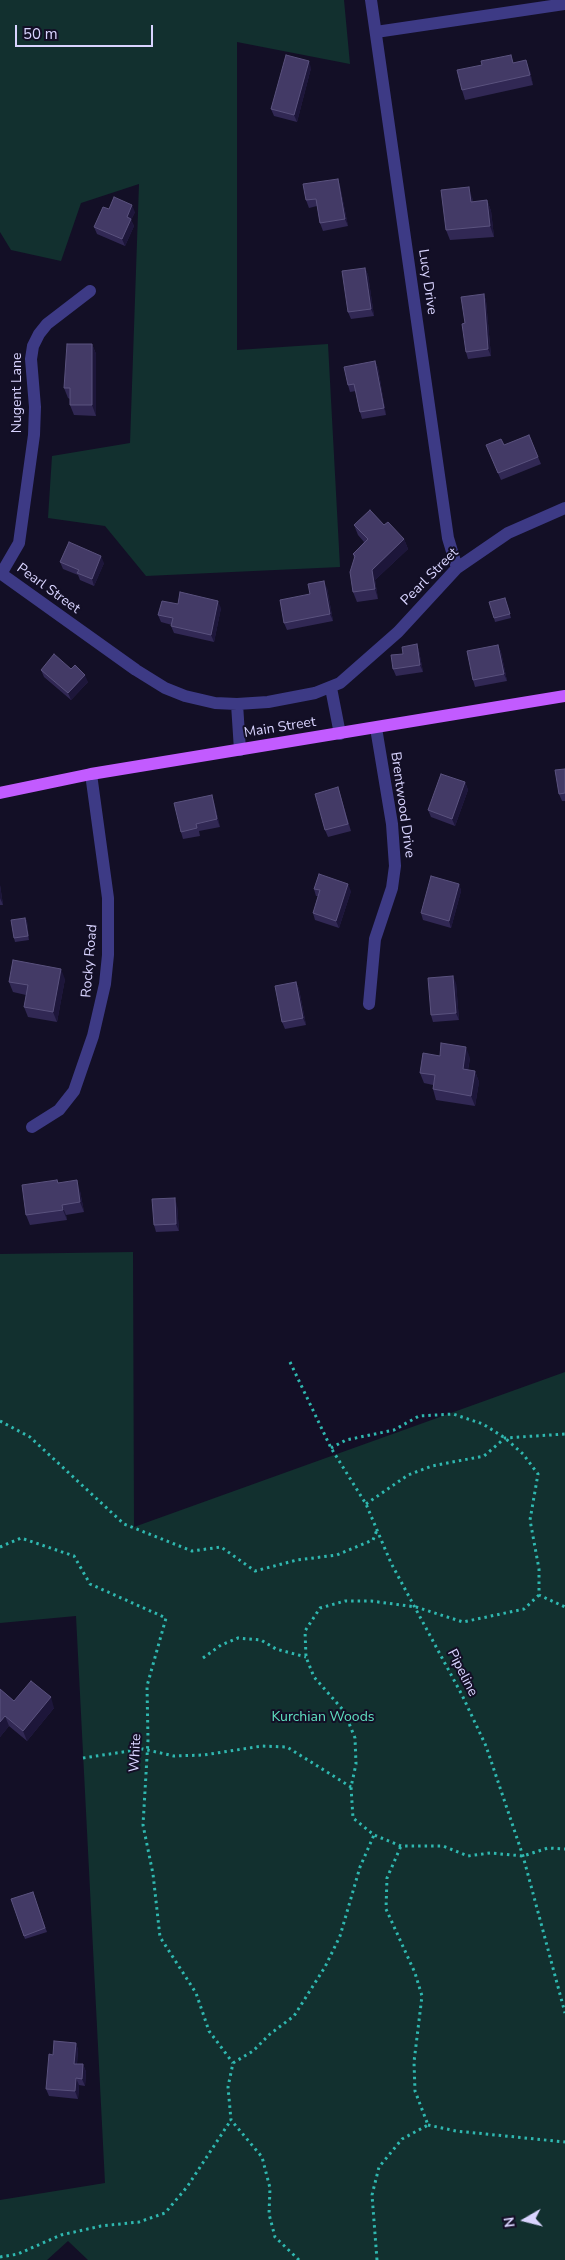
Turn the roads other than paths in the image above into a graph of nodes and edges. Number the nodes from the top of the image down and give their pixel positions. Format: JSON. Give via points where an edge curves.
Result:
{"nodes":[{"id":1,"x":371,"y":0,"type":"edge"},
{"id":2,"x":565,"y":4,"type":"edge"},
{"id":3,"x":376,"y":32,"type":"junction"},
{"id":4,"x":90,"y":291,"type":"dead end"},
{"id":5,"x":565,"y":508,"type":"edge"},
{"id":6,"x":458,"y":568,"type":"junction"},
{"id":7,"x":1,"y":574,"type":"edge"},
{"id":8,"x":330,"y":688,"type":"junction"},
{"id":9,"x":565,"y":696,"type":"edge"},
{"id":10,"x":237,"y":704,"type":"junction"},
{"id":11,"x":376,"y":728,"type":"junction"},
{"id":12,"x":340,"y":734,"type":"junction"},
{"id":13,"x":240,"y":750,"type":"junction"},
{"id":14,"x":92,"y":774,"type":"junction"},
{"id":15,"x":0,"y":793,"type":"edge"},
{"id":16,"x":369,"y":1004,"type":"dead end"},
{"id":17,"x":32,"y":1127,"type":"dead end"}],
"edges":[{"from":1,"to":3,"type":"street","name":"Lucy Drive"},
{"from":2,"to":3,"type":"street"},
{"from":3,"to":6,"type":"street","name":"Lucy Drive","via":[[448,538]]},
{"from":4,"to":7,"type":"street","name":"Nugent Lane","via":[[48,324],[33,346],[35,417],[19,542]]},
{"from":5,"to":6,"type":"street","name":"Pearl Street","via":[[508,533]]},
{"from":6,"to":8,"type":"street","name":"Pearl Street","via":[[398,632],[350,676]]},
{"from":7,"to":10,"type":"street","name":"Pearl Street","via":[[165,688],[205,701]]},
{"from":8,"to":10,"type":"street","name":"Pearl Street","via":[[284,700]]},
{"from":8,"to":12,"type":"street"},
{"from":9,"to":11,"type":"main road","name":"Main Street"},
{"from":10,"to":13,"type":"street"},
{"from":11,"to":12,"type":"main road","name":"Main Street"},
{"from":11,"to":16,"type":"street","name":"Brentwood Drive","via":[[392,824],[395,866],[392,888],[375,939]]},
{"from":12,"to":13,"type":"main road","name":"Main Street"},
{"from":13,"to":14,"type":"main road","name":"Main Street"},
{"from":14,"to":15,"type":"main road","name":"Main Street"},
{"from":14,"to":17,"type":"street","name":"Rocky Road","via":[[108,898],[105,984],[93,1036],[74,1091],[59,1110]]}]}
